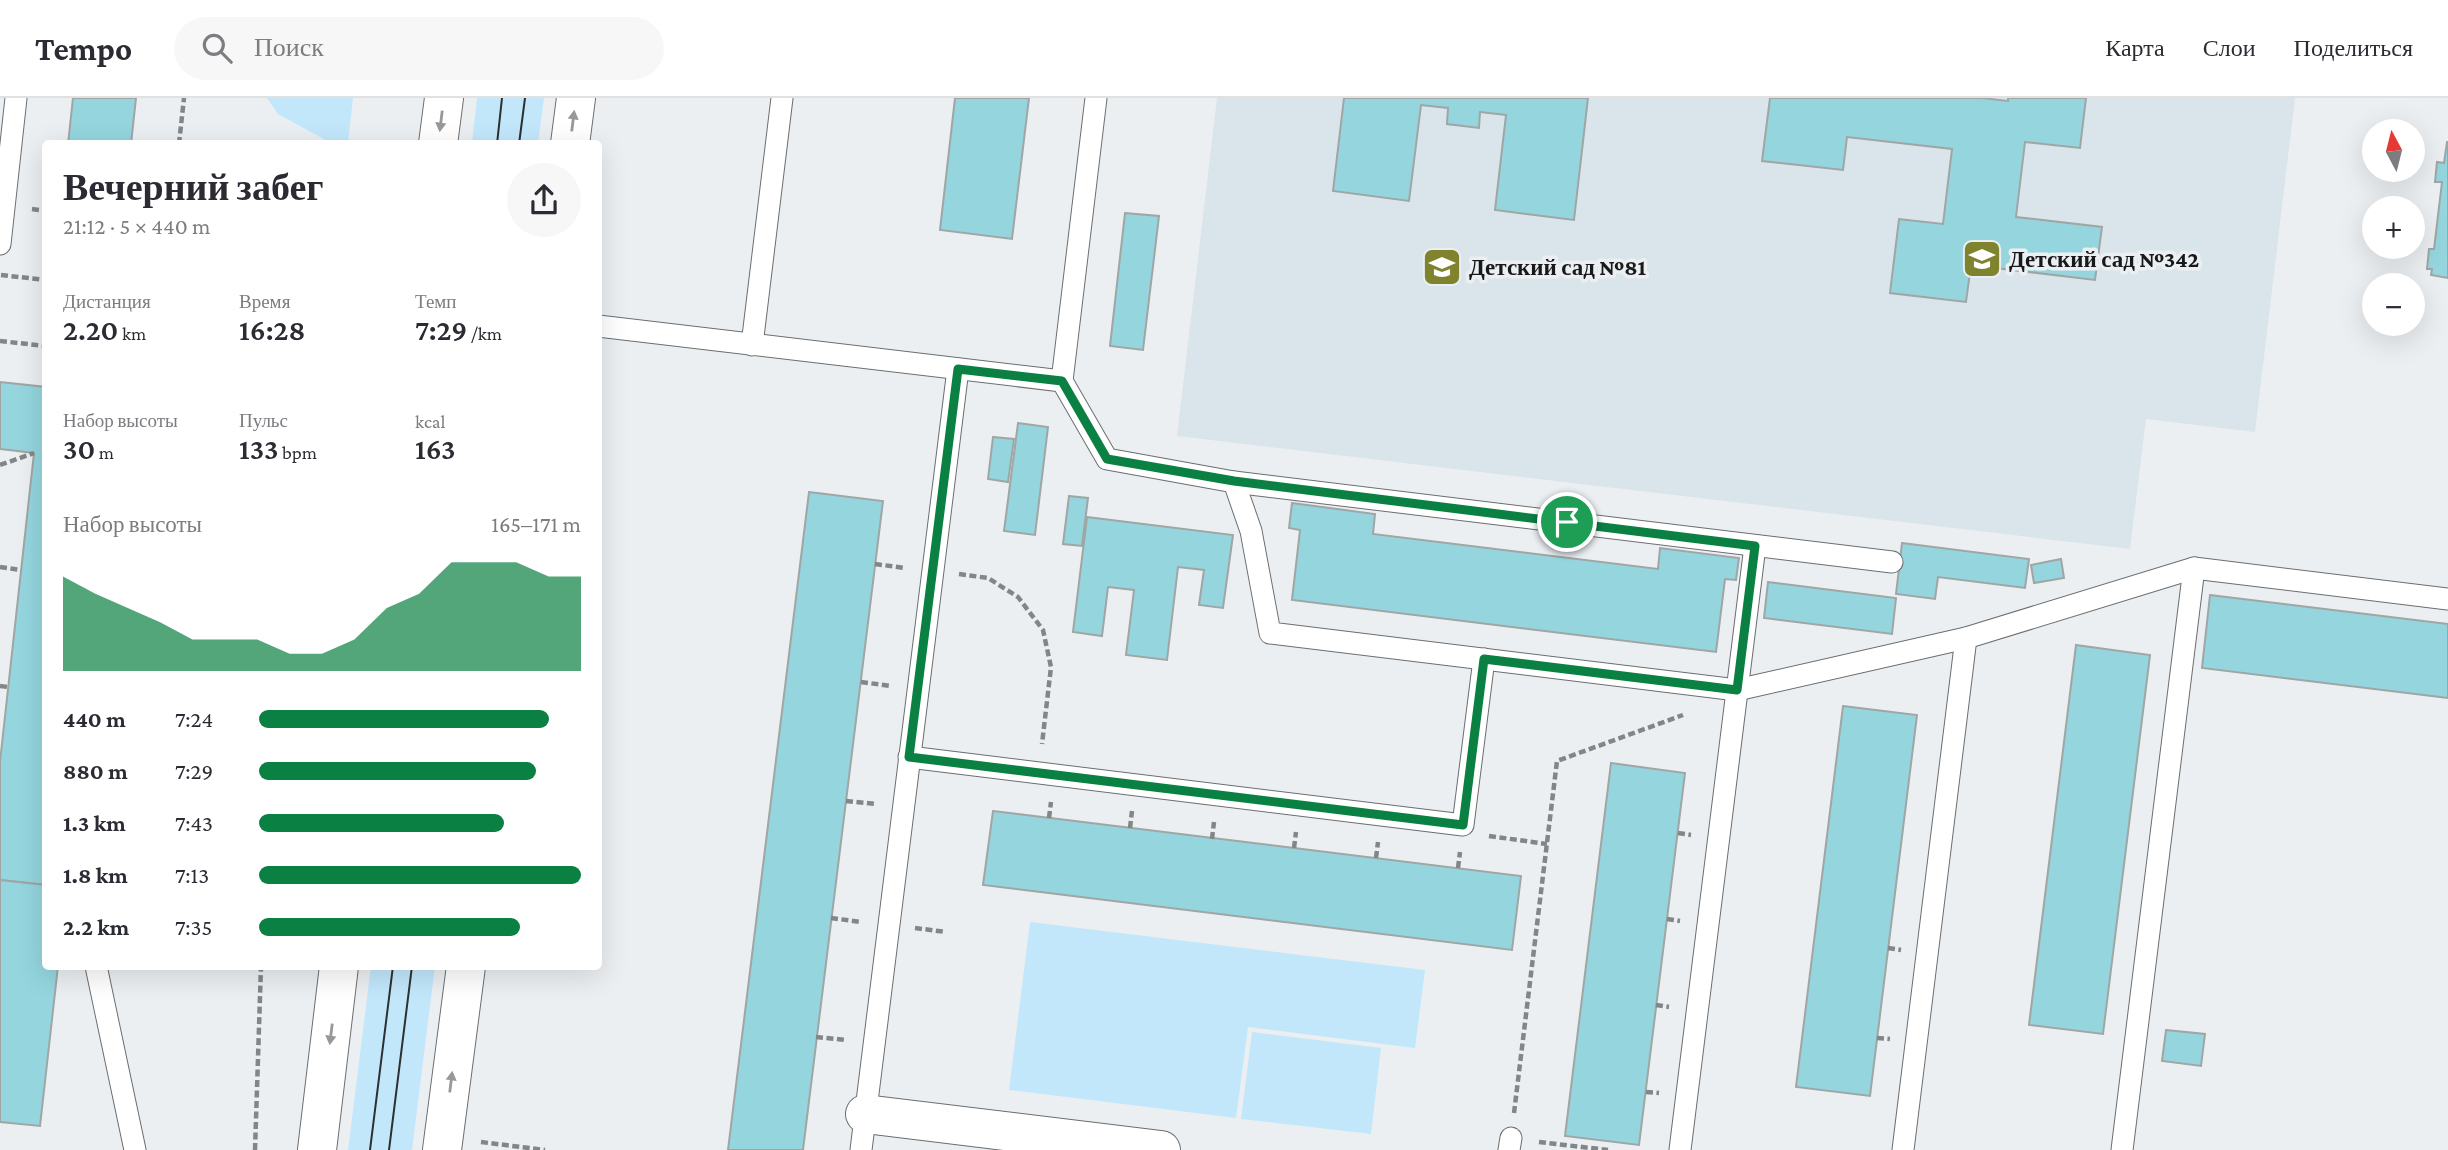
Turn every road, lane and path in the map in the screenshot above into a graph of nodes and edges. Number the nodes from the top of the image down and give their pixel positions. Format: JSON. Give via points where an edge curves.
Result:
{"nodes":[{"id":1,"x":16,"y":98,"type":"edge"},
{"id":2,"x":184,"y":98,"type":"edge"},
{"id":3,"x":444,"y":98,"type":"edge"},
{"id":4,"x":576,"y":98,"type":"edge"},
{"id":5,"x":782,"y":98,"type":"edge"},
{"id":6,"x":1096,"y":98,"type":"edge"},
{"id":7,"x":179,"y":140,"type":"edge"},
{"id":8,"x":439,"y":140,"type":"edge"},
{"id":9,"x":571,"y":140,"type":"edge"},
{"id":10,"x":0,"y":244,"type":"edge"},
{"id":11,"x":0,"y":275,"type":"edge"},
{"id":12,"x":42,"y":280,"type":"edge"},
{"id":13,"x":602,"y":326,"type":"edge"},
{"id":14,"x":0,"y":341,"type":"edge"},
{"id":15,"x":752,"y":345,"type":"junction"},
{"id":16,"x":42,"y":346,"type":"edge"},
{"id":17,"x":958,"y":369,"type":"junction"},
{"id":18,"x":1062,"y":381,"type":"junction"},
{"id":19,"x":34,"y":453,"type":"dead end"},
{"id":20,"x":0,"y":465,"type":"edge"},
{"id":21,"x":1234,"y":481,"type":"junction"},
{"id":22,"x":1755,"y":546,"type":"junction"},
{"id":23,"x":1892,"y":562,"type":"dead end"},
{"id":24,"x":875,"y":564,"type":"dead end"},
{"id":25,"x":0,"y":567,"type":"edge"},
{"id":26,"x":910,"y":568,"type":"dead end"},
{"id":27,"x":2194,"y":568,"type":"junction"},
{"id":28,"x":21,"y":569,"type":"dead end"},
{"id":29,"x":988,"y":578,"type":"dead end"},
{"id":30,"x":2448,"y":599,"type":"edge"},
{"id":31,"x":1966,"y":638,"type":"junction"},
{"id":32,"x":1484,"y":659,"type":"junction"},
{"id":33,"x":860,"y":682,"type":"dead end"},
{"id":34,"x":0,"y":686,"type":"edge"},
{"id":35,"x":8,"y":687,"type":"dead end"},
{"id":36,"x":895,"y":687,"type":"dead end"},
{"id":37,"x":1736,"y":699,"type":"junction"},
{"id":38,"x":909,"y":757,"type":"junction"},
{"id":39,"x":1038,"y":773,"type":"junction"},
{"id":40,"x":846,"y":801,"type":"dead end"},
{"id":41,"x":881,"y":805,"type":"dead end"},
{"id":42,"x":1486,"y":836,"type":"dead end"},
{"id":43,"x":1547,"y":844,"type":"junction"},
{"id":44,"x":831,"y":918,"type":"dead end"},
{"id":45,"x":866,"y":923,"type":"dead end"},
{"id":46,"x":97,"y":970,"type":"edge"},
{"id":47,"x":261,"y":970,"type":"edge"},
{"id":48,"x":339,"y":970,"type":"edge"},
{"id":49,"x":466,"y":970,"type":"edge"},
{"id":50,"x":817,"y":1037,"type":"dead end"},
{"id":51,"x":851,"y":1041,"type":"dead end"},
{"id":52,"x":863,"y":1132,"type":"edge"},
{"id":53,"x":1510,"y":1144,"type":"edge"},
{"id":54,"x":459,"y":1146,"type":"edge"},
{"id":55,"x":135,"y":1150,"type":"edge"},
{"id":56,"x":255,"y":1150,"type":"edge"},
{"id":57,"x":317,"y":1150,"type":"edge"},
{"id":58,"x":545,"y":1150,"type":"edge"},
{"id":59,"x":1161,"y":1150,"type":"edge"},
{"id":60,"x":1608,"y":1150,"type":"edge"},
{"id":61,"x":1681,"y":1150,"type":"edge"},
{"id":62,"x":1903,"y":1150,"type":"edge"},
{"id":63,"x":2122,"y":1150,"type":"edge"}],
"edges":[{"from":1,"to":10,"type":"lane"},
{"from":2,"to":7,"type":"path"},
{"from":3,"to":8,"type":"main road","one_way":true},
{"from":9,"to":4,"type":"main road","one_way":true},
{"from":5,"to":15,"type":"lane"},
{"from":6,"to":18,"type":"lane"},
{"from":11,"to":12,"type":"path"},
{"from":13,"to":15,"type":"lane"},
{"from":14,"to":16,"type":"path"},
{"from":15,"to":17,"type":"lane"},
{"from":17,"to":18,"type":"lane"},
{"from":17,"to":38,"type":"lane"},
{"from":18,"to":21,"type":"lane","via":[[1107,459]]},
{"from":19,"to":20,"type":"path"},
{"from":21,"to":22,"type":"lane"},
{"from":21,"to":32,"type":"lane","via":[[1251,531],[1270,633]]},
{"from":22,"to":23,"type":"lane"},
{"from":22,"to":37,"type":"lane"},
{"from":24,"to":26,"type":"path"},
{"from":25,"to":28,"type":"path"},
{"from":27,"to":30,"type":"lane"},
{"from":27,"to":31,"type":"lane"},
{"from":27,"to":63,"type":"lane"},
{"from":29,"to":39,"type":"path","via":[[1018,597],[1043,630],[1051,667]]},
{"from":31,"to":37,"type":"lane"},
{"from":31,"to":62,"type":"lane"},
{"from":32,"to":37,"type":"lane"},
{"from":32,"to":39,"type":"lane","via":[[1463,825]]},
{"from":33,"to":36,"type":"path"},
{"from":34,"to":35,"type":"path"},
{"from":37,"to":43,"type":"path","via":[[1676,716],[1557,761]]},
{"from":37,"to":61,"type":"lane"},
{"from":38,"to":39,"type":"lane"},
{"from":38,"to":52,"type":"lane"},
{"from":40,"to":41,"type":"path"},
{"from":42,"to":43,"type":"path"},
{"from":43,"to":53,"type":"path"},
{"from":44,"to":45,"type":"path"},
{"from":46,"to":55,"type":"lane"},
{"from":47,"to":56,"type":"path"},
{"from":48,"to":57,"type":"main road","one_way":true},
{"from":54,"to":49,"type":"main road","one_way":true},
{"from":50,"to":51,"type":"path"},
{"from":52,"to":59,"type":"main road"},
{"from":53,"to":60,"type":"path"},
{"from":54,"to":58,"type":"path"}]}
